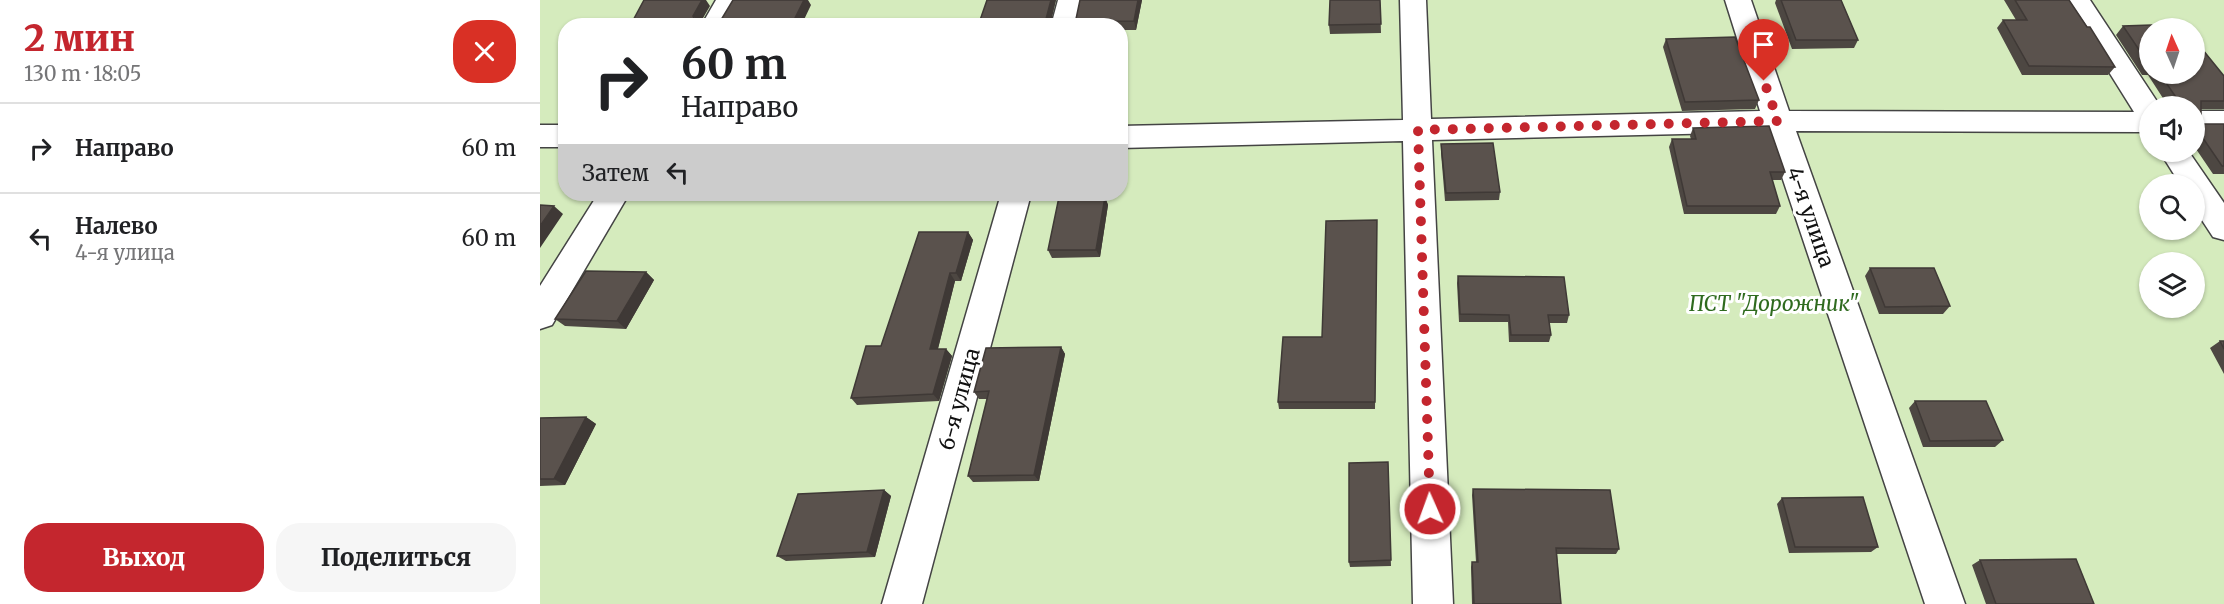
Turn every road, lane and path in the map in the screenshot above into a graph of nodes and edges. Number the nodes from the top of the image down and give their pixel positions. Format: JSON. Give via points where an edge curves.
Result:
{"nodes":[{"id":1,"x":729,"y":0,"type":"edge"},
{"id":2,"x":1071,"y":0,"type":"edge"},
{"id":3,"x":1413,"y":0,"type":"edge"},
{"id":4,"x":1738,"y":0,"type":"edge"},
{"id":5,"x":2077,"y":0,"type":"edge"},
{"id":6,"x":719,"y":18,"type":"edge"},
{"id":7,"x":1066,"y":18,"type":"edge"},
{"id":8,"x":2139,"y":96,"type":"edge"},
{"id":9,"x":1778,"y":121,"type":"junction"},
{"id":10,"x":2224,"y":121,"type":"edge"},
{"id":11,"x":2139,"y":122,"type":"edge"},
{"id":12,"x":2205,"y":122,"type":"edge"},
{"id":13,"x":1418,"y":130,"type":"junction"},
{"id":14,"x":540,"y":136,"type":"edge"},
{"id":15,"x":558,"y":136,"type":"edge"},
{"id":16,"x":1128,"y":137,"type":"edge"},
{"id":17,"x":2181,"y":162,"type":"edge"},
{"id":18,"x":610,"y":201,"type":"edge"},
{"id":19,"x":1014,"y":201,"type":"edge"},
{"id":20,"x":2224,"y":228,"type":"edge"},
{"id":21,"x":540,"y":315,"type":"edge"},
{"id":22,"x":902,"y":604,"type":"edge"},
{"id":23,"x":1433,"y":604,"type":"edge"},
{"id":24,"x":1945,"y":604,"type":"edge"}],
"edges":[{"from":1,"to":6,"type":"street"},
{"from":2,"to":7,"type":"street"},
{"from":3,"to":13,"type":"street"},
{"from":4,"to":9,"type":"street","name":"4-я улица"},
{"from":5,"to":8,"type":"street"},
{"from":9,"to":11,"type":"street"},
{"from":9,"to":13,"type":"street"},
{"from":9,"to":24,"type":"street","name":"4-я улица"},
{"from":10,"to":12,"type":"street"},
{"from":13,"to":16,"type":"street"},
{"from":13,"to":23,"type":"street"},
{"from":14,"to":15,"type":"street"},
{"from":17,"to":20,"type":"street"},
{"from":18,"to":21,"type":"street"},
{"from":19,"to":22,"type":"street","name":"6-я улица"}]}
